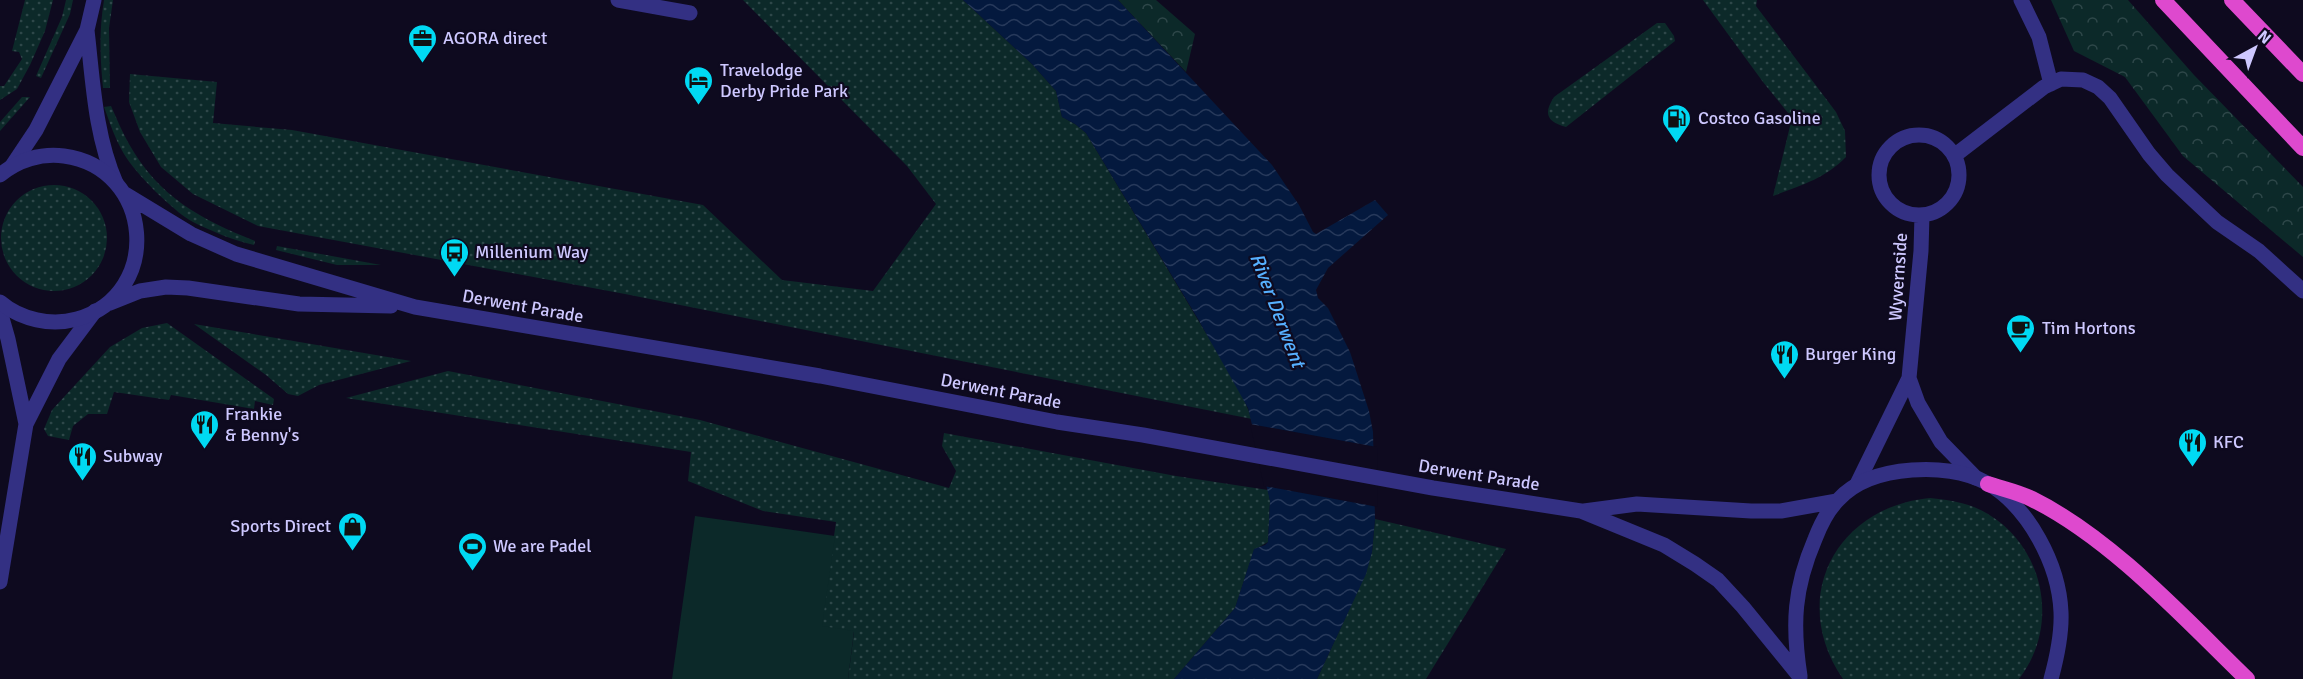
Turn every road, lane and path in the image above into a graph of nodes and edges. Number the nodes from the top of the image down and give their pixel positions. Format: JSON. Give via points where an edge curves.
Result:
{"nodes":[{"id":1,"x":94,"y":0,"type":"edge"},
{"id":2,"x":618,"y":0,"type":"edge"},
{"id":3,"x":2021,"y":0,"type":"edge"},
{"id":4,"x":2163,"y":0,"type":"edge"},
{"id":5,"x":2232,"y":0,"type":"edge"},
{"id":6,"x":690,"y":13,"type":"dead end"},
{"id":7,"x":87,"y":30,"type":"junction"},
{"id":8,"x":2303,"y":74,"type":"edge"},
{"id":9,"x":2051,"y":84,"type":"junction"},
{"id":10,"x":2303,"y":148,"type":"edge"},
{"id":11,"x":1954,"y":156,"type":"junction"},
{"id":12,"x":3,"y":173,"type":"edge"},
{"id":13,"x":120,"y":188,"type":"junction"},
{"id":14,"x":1922,"y":215,"type":"junction"},
{"id":15,"x":2303,"y":291,"type":"edge"},
{"id":16,"x":0,"y":302,"type":"edge"},
{"id":17,"x":415,"y":307,"type":"junction"},
{"id":18,"x":101,"y":308,"type":"junction"},
{"id":19,"x":0,"y":311,"type":"edge"},
{"id":20,"x":1909,"y":378,"type":"junction"},
{"id":21,"x":26,"y":424,"type":"junction"},
{"id":22,"x":1982,"y":481,"type":"junction"},
{"id":23,"x":1857,"y":484,"type":"junction"},
{"id":24,"x":1837,"y":501,"type":"junction"},
{"id":25,"x":1581,"y":512,"type":"junction"},
{"id":26,"x":0,"y":582,"type":"edge"},
{"id":27,"x":1801,"y":678,"type":"edge"},
{"id":28,"x":2051,"y":679,"type":"edge"},
{"id":29,"x":2247,"y":679,"type":"edge"}],
"edges":[{"from":1,"to":7,"type":"street"},
{"from":2,"to":6,"type":"street"},
{"from":3,"to":9,"type":"street","via":[[2039,37]]},
{"from":4,"to":10,"type":"highway"},
{"from":5,"to":8,"type":"highway"},
{"from":7,"to":12,"type":"street","via":[[36,130]]},
{"from":7,"to":13,"type":"street","via":[[98,124],[109,166]]},
{"from":9,"to":11,"type":"street"},
{"from":9,"to":15,"type":"street","via":[[2061,79],[2083,80],[2104,92],[2167,175],[2217,222],[2259,251]]},
{"from":11,"to":14,"type":"street","via":[[1958,168],[1954,195],[1935,212]]},
{"from":11,"to":14,"type":"street","via":[[1938,140],[1916,135],[1895,143],[1881,161],[1879,181],[1889,202],[1899,210]]},
{"from":12,"to":13,"type":"street","name":"Derwent Parade","via":[[39,156],[67,156],[94,165]]},
{"from":13,"to":17,"type":"street","name":"Derwent Parade","via":[[191,234],[236,254]]},
{"from":13,"to":18,"type":"street","via":[[135,216],[136,253],[123,286]]},
{"from":14,"to":20,"type":"street","name":"Wyvernside"},
{"from":16,"to":18,"type":"street","name":"Derwent Parade","via":[[15,313],[50,322],[74,320]]},
{"from":17,"to":18,"type":"street","name":"Derwent Parade","via":[[299,304],[183,287],[157,287]]},
{"from":17,"to":25,"type":"street","name":"Derwent Parade","via":[[820,375],[1034,418]]},
{"from":18,"to":21,"type":"street","via":[[60,359]]},
{"from":19,"to":21,"type":"street"},
{"from":20,"to":22,"type":"street","name":"Wyvernside","via":[[1918,403],[1941,442]]},
{"from":20,"to":23,"type":"street","name":"Wyvernside"},
{"from":21,"to":26,"type":"street"},
{"from":22,"to":23,"type":"street","via":[[1951,471],[1924,469],[1895,472]]},
{"from":22,"to":28,"type":"street","name":"Wyvernside","via":[[2019,511],[2041,541],[2052,570],[2061,611],[2061,635]]},
{"from":22,"to":29,"type":"highway","via":[[2030,498],[2103,546],[2164,598]]},
{"from":23,"to":24,"type":"street"},
{"from":24,"to":25,"type":"street","name":"Derwent Parade","via":[[1781,511],[1637,504]]},
{"from":24,"to":27,"type":"street","via":[[1818,531],[1800,581],[1795,643]]},
{"from":25,"to":27,"type":"street","name":"Derwent Parade","via":[[1664,545],[1718,580]]}]}
